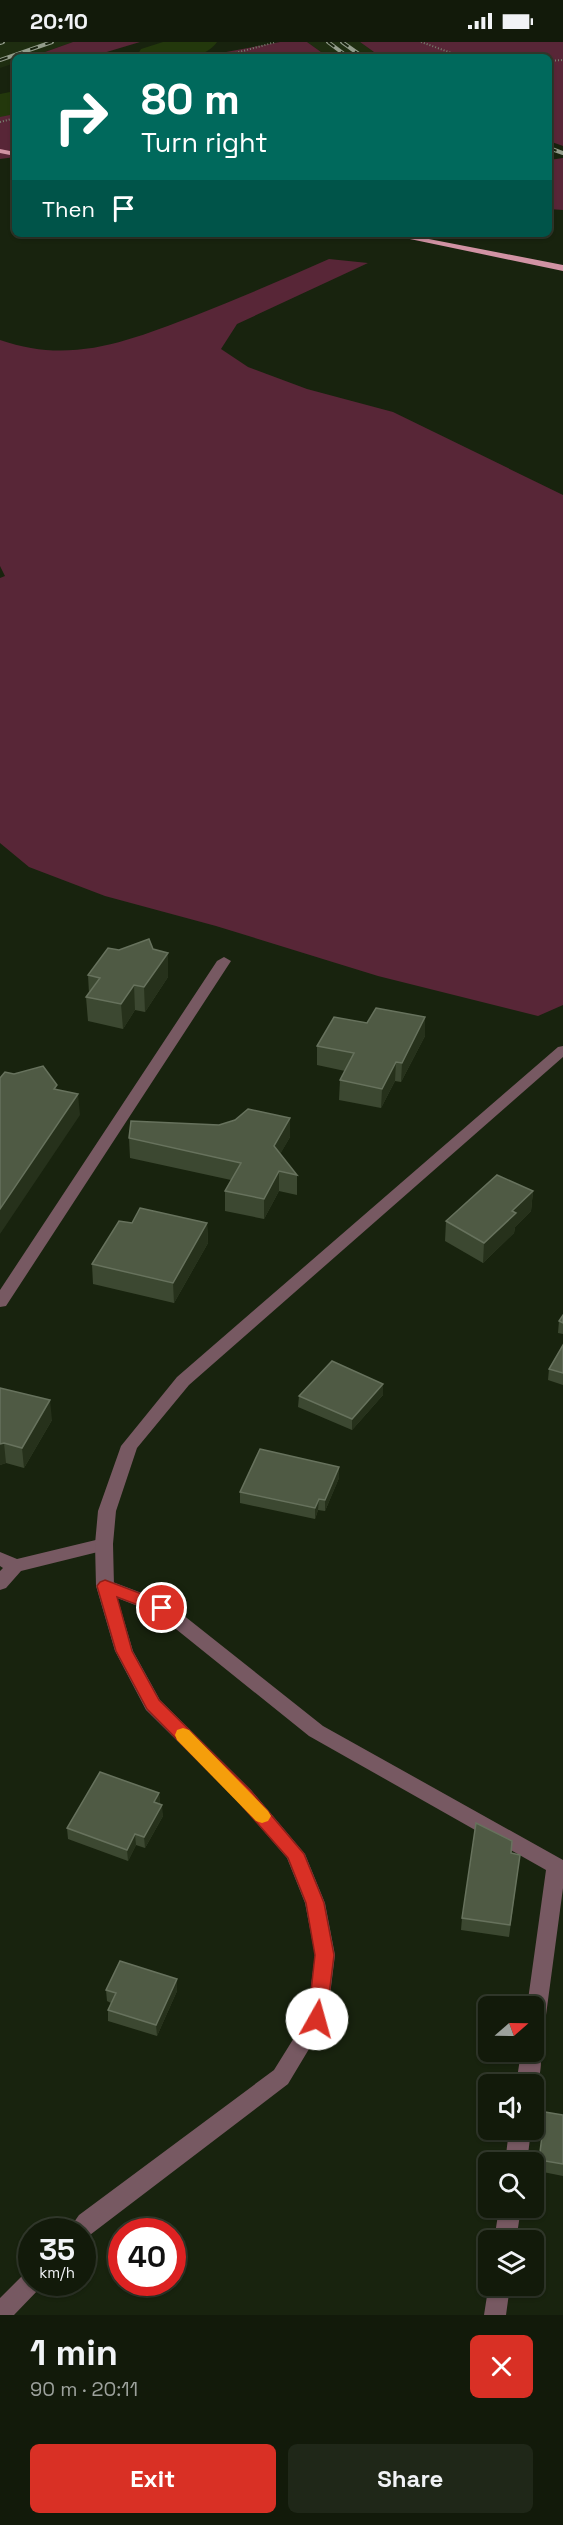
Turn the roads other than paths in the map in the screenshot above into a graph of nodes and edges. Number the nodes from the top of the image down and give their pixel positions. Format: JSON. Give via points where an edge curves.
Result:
{"nodes":[{"id":1,"x":405,"y":237,"type":"edge"},
{"id":2,"x":563,"y":268,"type":"edge"},
{"id":3,"x":224,"y":961,"type":"dead end"},
{"id":4,"x":563,"y":1050,"type":"edge"},
{"id":5,"x":0,"y":1302,"type":"edge"},
{"id":6,"x":104,"y":1544,"type":"junction"},
{"id":7,"x":8,"y":1562,"type":"edge"},
{"id":8,"x":0,"y":1583,"type":"edge"},
{"id":9,"x":105,"y":1586,"type":"junction"},
{"id":10,"x":560,"y":1868,"type":"edge"},
{"id":11,"x":539,"y":1996,"type":"edge"},
{"id":12,"x":92,"y":2218,"type":"edge"},
{"id":13,"x":18,"y":2295,"type":"edge"},
{"id":14,"x":498,"y":2296,"type":"edge"},
{"id":15,"x":0,"y":2314,"type":"edge"},
{"id":16,"x":495,"y":2315,"type":"edge"}],
"edges":[{"from":1,"to":2,"type":"main road"},
{"from":3,"to":5,"type":"street"},
{"from":4,"to":6,"type":"street","via":[[183,1381],[129,1446],[107,1511]]},
{"from":6,"to":7,"type":"street"},
{"from":6,"to":9,"type":"street"},
{"from":7,"to":8,"type":"street"},
{"from":9,"to":10,"type":"street","via":[[162,1608],[316,1731]]},
{"from":9,"to":12,"type":"street","via":[[124,1651],[153,1705],[244,1795],[295,1854],[315,1903],[325,1955],[317,2019],[281,2077]]},
{"from":10,"to":11,"type":"street"},
{"from":13,"to":15,"type":"street"},
{"from":14,"to":16,"type":"street"}]}
